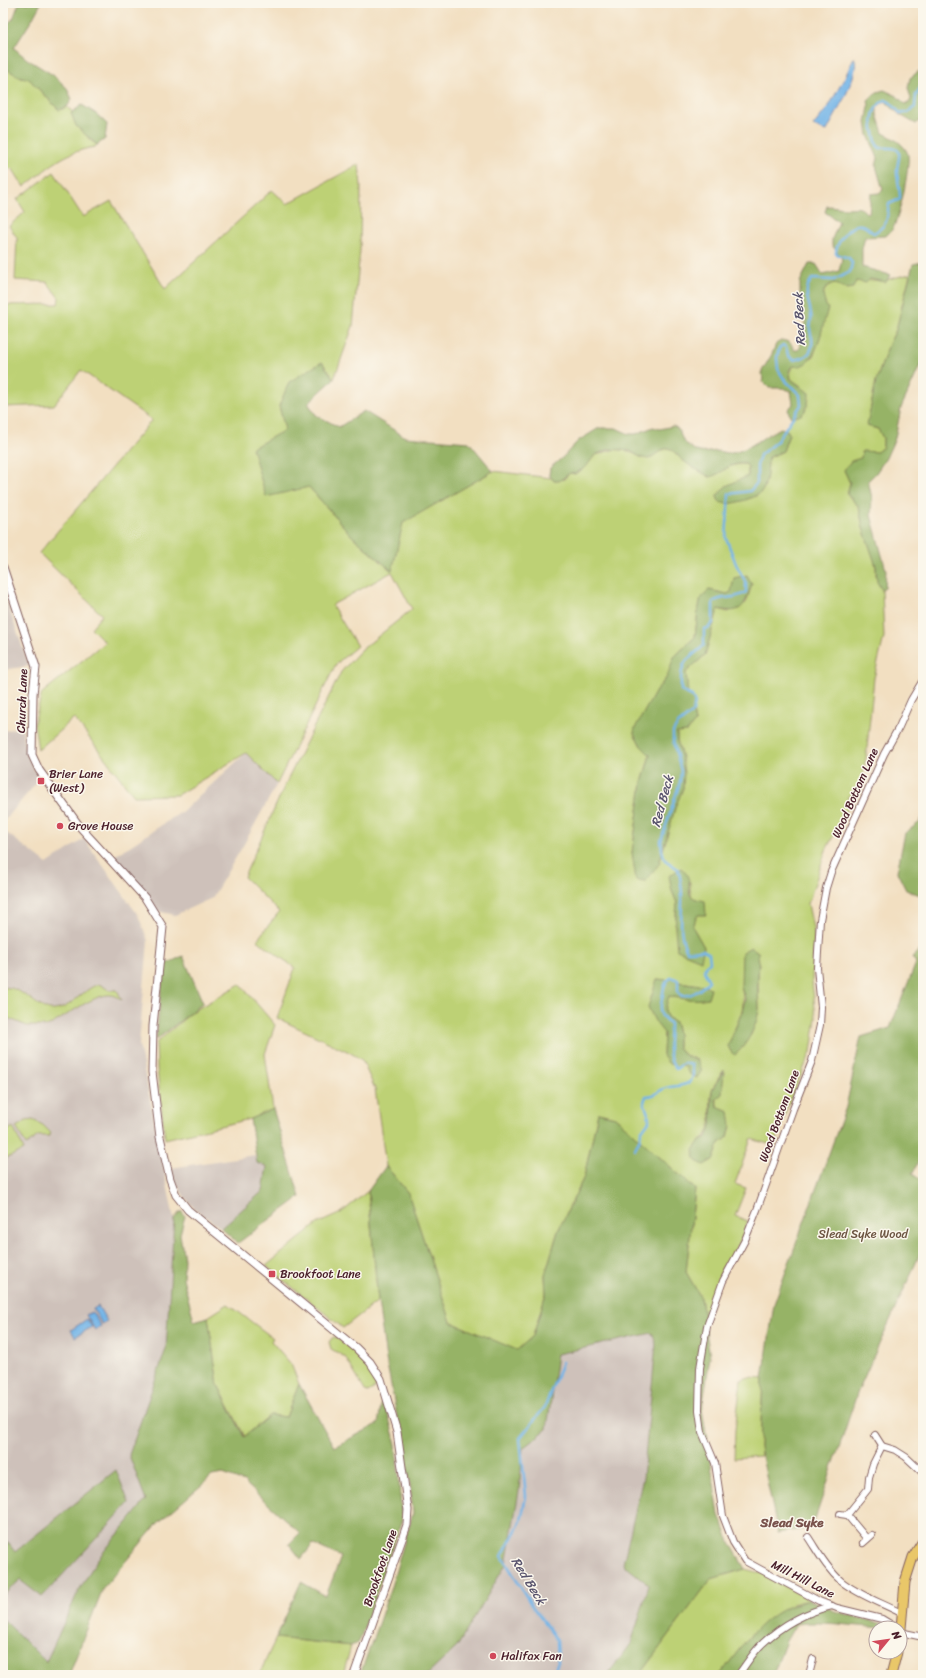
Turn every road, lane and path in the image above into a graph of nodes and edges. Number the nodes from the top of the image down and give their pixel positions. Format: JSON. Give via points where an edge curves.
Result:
{"nodes":[{"id":1,"x":3,"y":567,"type":"edge"},
{"id":2,"x":923,"y":680,"type":"edge"},
{"id":3,"x":52,"y":788,"type":"joint"},
{"id":4,"x":875,"y":1434,"type":"dead end"},
{"id":5,"x":882,"y":1446,"type":"junction"},
{"id":6,"x":923,"y":1473,"type":"edge"},
{"id":7,"x":840,"y":1514,"type":"dead end"},
{"id":8,"x":847,"y":1515,"type":"junction"},
{"id":9,"x":808,"y":1537,"type":"dead end"},
{"id":10,"x":867,"y":1539,"type":"dead end"},
{"id":11,"x":923,"y":1541,"type":"edge"},
{"id":12,"x":745,"y":1561,"type":"joint"},
{"id":13,"x":832,"y":1606,"type":"junction"},
{"id":14,"x":901,"y":1613,"type":"junction"},
{"id":15,"x":883,"y":1620,"type":"edge"},
{"id":16,"x":901,"y":1620,"type":"edge"},
{"id":17,"x":908,"y":1634,"type":"edge"},
{"id":18,"x":923,"y":1637,"type":"edge"},
{"id":19,"x":813,"y":1659,"type":"dead end"},
{"id":20,"x":895,"y":1660,"type":"edge"},
{"id":21,"x":354,"y":1675,"type":"edge"},
{"id":22,"x":738,"y":1675,"type":"edge"},
{"id":23,"x":809,"y":1675,"type":"edge"},
{"id":24,"x":891,"y":1675,"type":"edge"}],
"edges":[{"from":1,"to":3,"type":"street","name":"Church Lane","via":[[36,667],[32,755]]},
{"from":2,"to":12,"type":"street","name":"Wood Bottom Lane","via":[[884,754],[831,872],[820,920],[817,968],[821,1007],[812,1061],[754,1218],[723,1281],[707,1326],[700,1368],[699,1410],[702,1432],[715,1463],[722,1516],[733,1542]]},
{"from":3,"to":21,"type":"street","name":"Brookfoot Lane","via":[[80,827],[145,898],[163,927],[153,1026],[152,1072],[160,1137],[176,1195],[188,1210],[356,1348],[370,1362],[381,1379],[397,1432],[408,1510],[407,1525]]},
{"from":4,"to":5,"type":"street"},
{"from":5,"to":6,"type":"street","via":[[906,1457]]},
{"from":5,"to":8,"type":"street","via":[[873,1464],[868,1489]]},
{"from":7,"to":8,"type":"street"},
{"from":8,"to":10,"type":"street"},
{"from":9,"to":14,"type":"street","via":[[827,1565],[842,1581]]},
{"from":11,"to":14,"type":"main road","via":[[907,1570]]},
{"from":12,"to":13,"type":"street","name":"Mill Hill Lane"},
{"from":13,"to":15,"type":"street","name":"Mill Hill Lane"},
{"from":13,"to":22,"type":"street","via":[[818,1609],[794,1620],[762,1643]]},
{"from":14,"to":16,"type":"main road"},
{"from":17,"to":18,"type":"street","name":"Mill Hill Lane"},
{"from":19,"to":23,"type":"street"},
{"from":20,"to":24,"type":"main road"}]}
